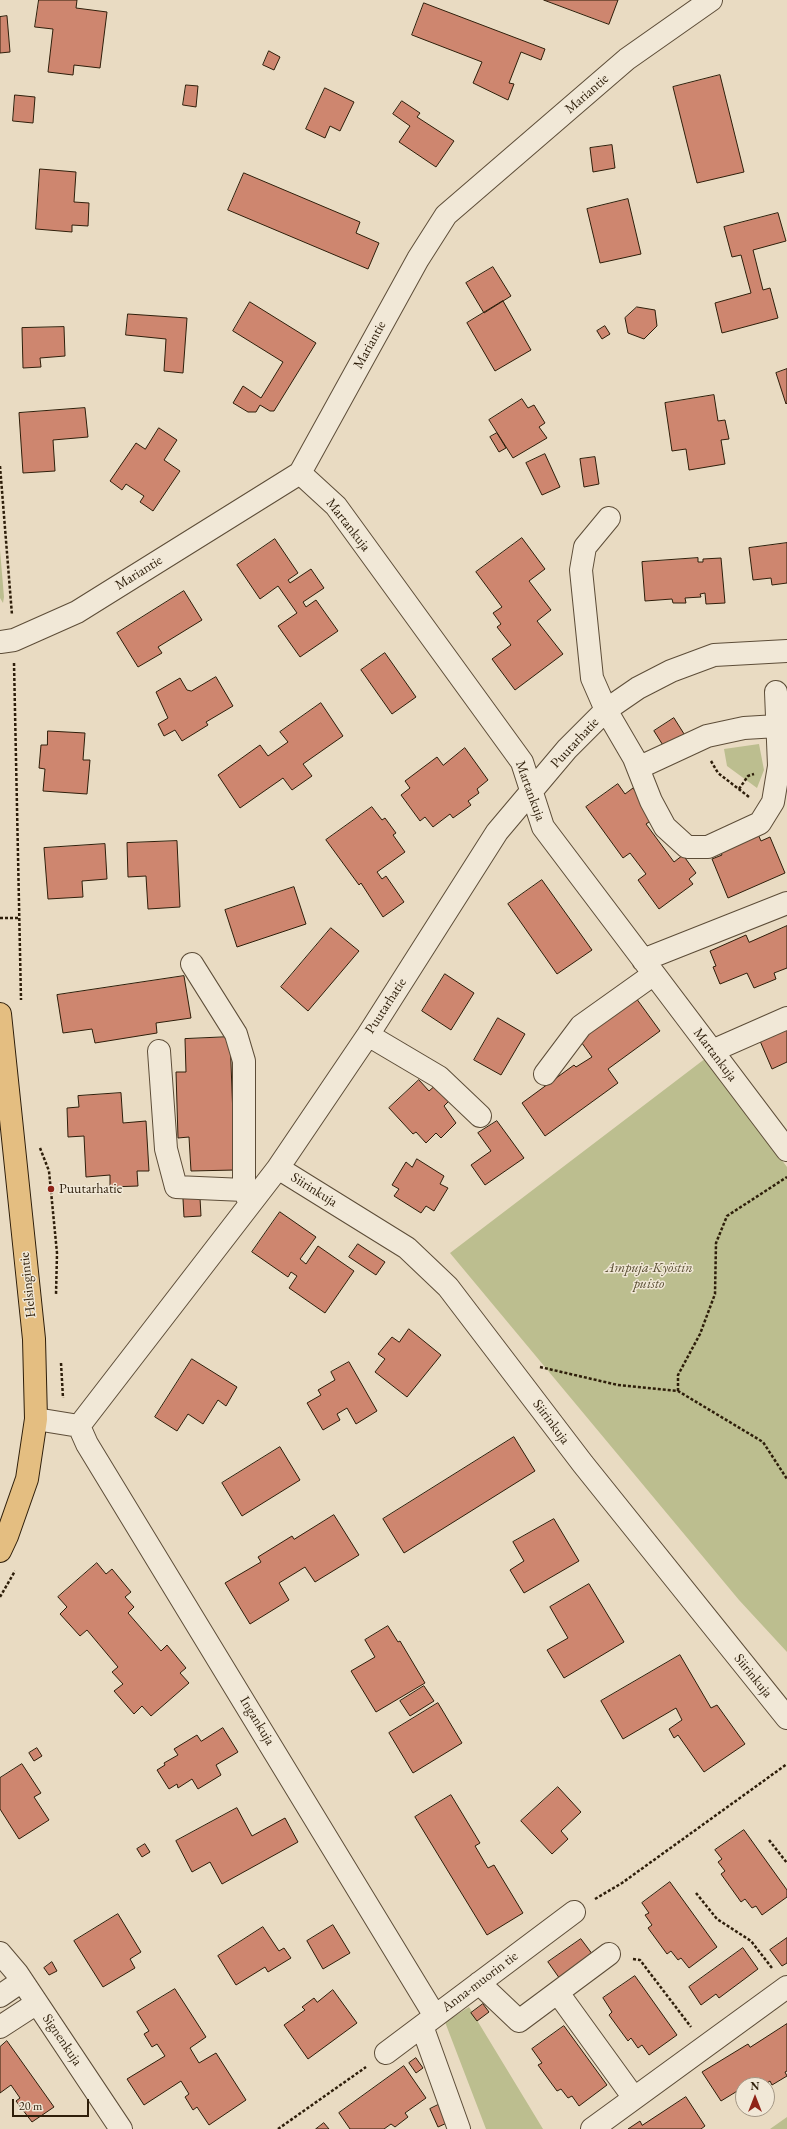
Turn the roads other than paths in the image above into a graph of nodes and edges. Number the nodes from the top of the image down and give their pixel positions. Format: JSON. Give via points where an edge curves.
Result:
{"nodes":[{"id":1,"x":711,"y":0,"type":"edge"},
{"id":2,"x":300,"y":473,"type":"junction"},
{"id":3,"x":609,"y":518,"type":"dead end"},
{"id":4,"x":7,"y":641,"type":"edge"},
{"id":5,"x":787,"y":651,"type":"edge"},
{"id":6,"x":776,"y":692,"type":"dead end"},
{"id":7,"x":606,"y":710,"type":"junction"},
{"id":8,"x":777,"y":726,"type":"junction"},
{"id":9,"x":638,"y":768,"type":"junction"},
{"id":10,"x":530,"y":792,"type":"junction"},
{"id":11,"x":787,"y":903,"type":"edge"},
{"id":12,"x":192,"y":964,"type":"dead end"},
{"id":13,"x":649,"y":967,"type":"junction"},
{"id":14,"x":0,"y":1014,"type":"edge"},
{"id":15,"x":787,"y":1018,"type":"edge"},
{"id":16,"x":368,"y":1035,"type":"junction"},
{"id":17,"x":159,"y":1051,"type":"dead end"},
{"id":18,"x":712,"y":1051,"type":"junction"},
{"id":19,"x":545,"y":1074,"type":"dead end"},
{"id":20,"x":480,"y":1116,"type":"dead end"},
{"id":21,"x":787,"y":1150,"type":"edge"},
{"id":22,"x":278,"y":1168,"type":"junction"},
{"id":23,"x":247,"y":1197,"type":"junction"},
{"id":24,"x":36,"y":1419,"type":"junction"},
{"id":25,"x":70,"y":1424,"type":"junction"},
{"id":26,"x":0,"y":1551,"type":"edge"},
{"id":27,"x":787,"y":1718,"type":"edge"},
{"id":28,"x":574,"y":1912,"type":"road end"},
{"id":29,"x":0,"y":1953,"type":"edge"},
{"id":30,"x":609,"y":1954,"type":"road end"},
{"id":31,"x":22,"y":1981,"type":"junction"},
{"id":32,"x":479,"y":1983,"type":"junction"},
{"id":33,"x":787,"y":1987,"type":"edge"},
{"id":34,"x":558,"y":1993,"type":"junction"},
{"id":35,"x":0,"y":1996,"type":"edge"},
{"id":36,"x":37,"y":2003,"type":"junction"},
{"id":37,"x":428,"y":2021,"type":"junction"},
{"id":38,"x":0,"y":2027,"type":"edge"},
{"id":39,"x":386,"y":2053,"type":"road end"},
{"id":40,"x":634,"y":2098,"type":"junction"},
{"id":41,"x":121,"y":2129,"type":"edge"},
{"id":42,"x":459,"y":2129,"type":"edge"},
{"id":43,"x":592,"y":2129,"type":"edge"}],
"edges":[{"from":1,"to":2,"type":"street","name":"Mariantie","via":[[627,59],[446,215],[418,259]]},
{"from":2,"to":4,"type":"street","name":"Mariantie","via":[[77,612]]},
{"from":2,"to":10,"type":"street","name":"Martankuja","via":[[336,506],[517,755],[522,762]]},
{"from":3,"to":7,"type":"street","via":[[585,547],[582,570],[592,678]]},
{"from":5,"to":7,"type":"street","name":"Puutarhatie","via":[[714,655],[671,671],[638,688]]},
{"from":6,"to":8,"type":"street"},
{"from":7,"to":9,"type":"street"},
{"from":7,"to":10,"type":"street","name":"Puutarhatie","via":[[567,749]]},
{"from":8,"to":9,"type":"street","via":[[744,728],[700,739]]},
{"from":8,"to":9,"type":"street","via":[[779,766],[773,802],[760,823],[708,847],[687,847],[665,827]]},
{"from":10,"to":13,"type":"street","name":"Martankuja","via":[[543,827]]},
{"from":10,"to":16,"type":"street","name":"Puutarhatie","via":[[497,832]]},
{"from":11,"to":13,"type":"street"},
{"from":12,"to":23,"type":"street","via":[[236,1034],[244,1062]]},
{"from":13,"to":18,"type":"street","name":"Martankuja"},
{"from":13,"to":19,"type":"street","via":[[581,1026]]},
{"from":14,"to":24,"type":"main road","name":"Helsingintie","via":[[34,1339]]},
{"from":15,"to":18,"type":"street"},
{"from":16,"to":20,"type":"street","via":[[439,1076]]},
{"from":16,"to":22,"type":"street","name":"Puutarhatie"},
{"from":17,"to":23,"type":"street","via":[[166,1149],[176,1187]]},
{"from":18,"to":21,"type":"street","name":"Martankuja"},
{"from":22,"to":23,"type":"street","name":"Puutarhatie"},
{"from":22,"to":27,"type":"street","name":"Siirinkuja","via":[[408,1248],[448,1287],[583,1464]]},
{"from":23,"to":25,"type":"street","name":"Puutarhatie"},
{"from":24,"to":25,"type":"street"},
{"from":24,"to":26,"type":"main road","name":"Helsingintie","via":[[27,1478],[8,1536]]},
{"from":25,"to":37,"type":"street","name":"Ingankuja","via":[[87,1444]]},
{"from":28,"to":32,"type":"street","name":"Anna-muorin tie"},
{"from":29,"to":31,"type":"street","name":"Signenkuja"},
{"from":30,"to":34,"type":"street"},
{"from":31,"to":35,"type":"street"},
{"from":31,"to":36,"type":"street","name":"Signenkuja"},
{"from":32,"to":34,"type":"street","via":[[519,2021]]},
{"from":32,"to":37,"type":"street","name":"Anna-muorin tie"},
{"from":33,"to":40,"type":"street"},
{"from":34,"to":40,"type":"street"},
{"from":36,"to":38,"type":"street"},
{"from":36,"to":41,"type":"street","name":"Signenkuja"},
{"from":37,"to":39,"type":"street","name":"Anna-muorin tie"},
{"from":37,"to":42,"type":"street","name":"Ingankuja"},
{"from":40,"to":43,"type":"street"}]}
